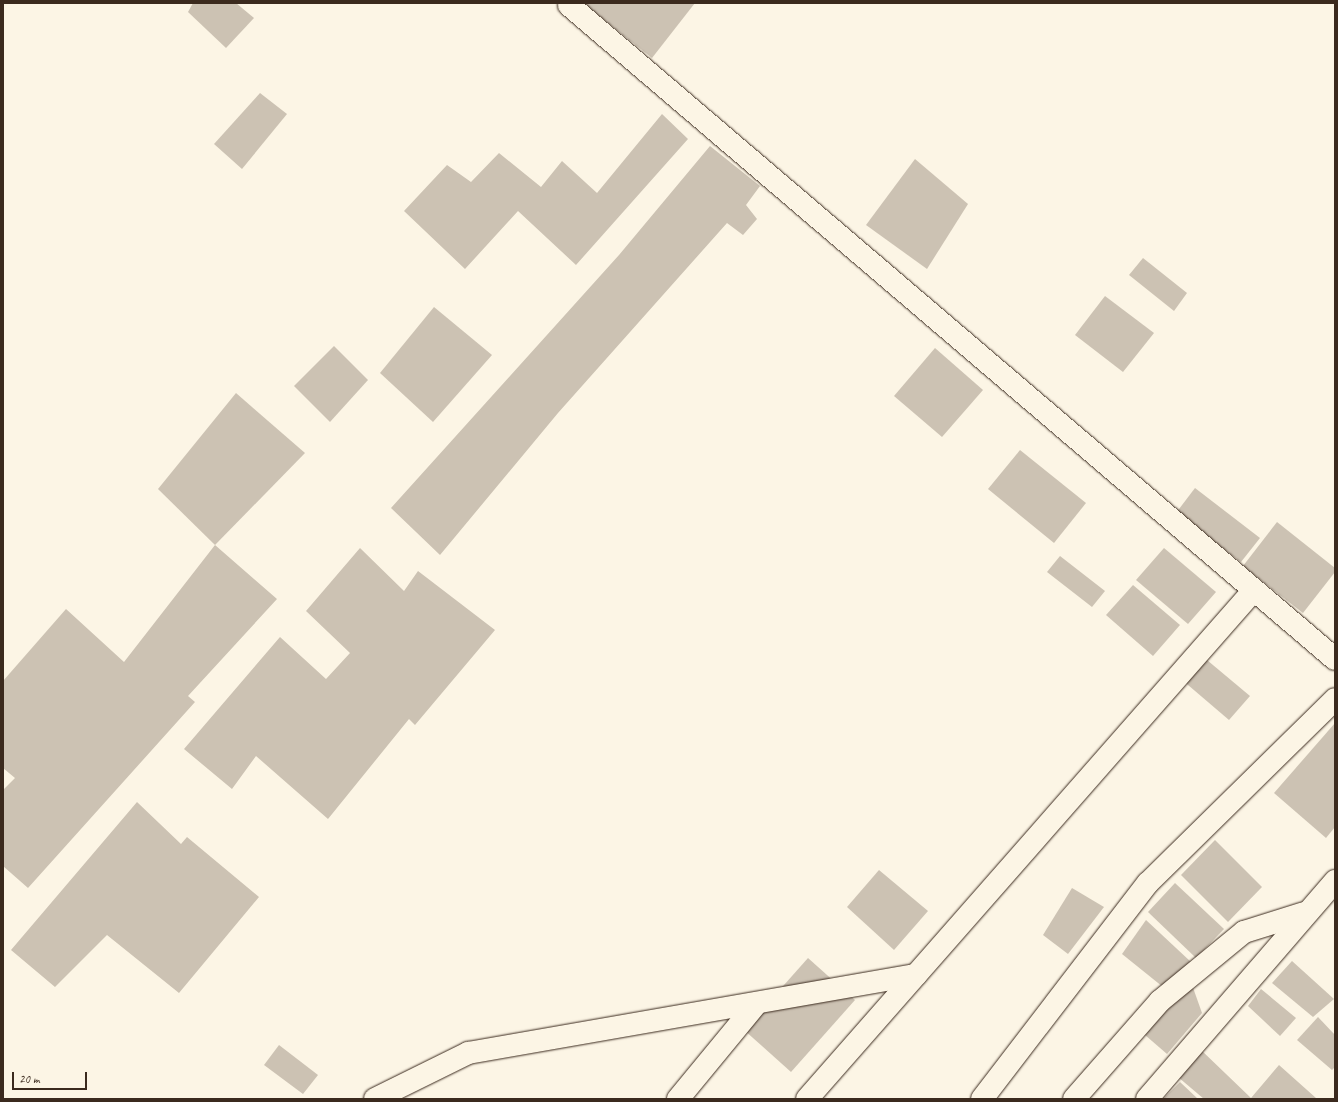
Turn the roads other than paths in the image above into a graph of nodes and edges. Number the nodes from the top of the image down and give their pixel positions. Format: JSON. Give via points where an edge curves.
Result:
{"nodes":[{"id":1,"x":569,"y":4,"type":"dead end"},
{"id":2,"x":1254,"y":590,"type":"junction"},
{"id":3,"x":1335,"y":660,"type":"edge"},
{"id":4,"x":1335,"y":699,"type":"edge"},
{"id":5,"x":1335,"y":881,"type":"edge"},
{"id":6,"x":1308,"y":912,"type":"junction"},
{"id":7,"x":916,"y":975,"type":"junction"},
{"id":8,"x":757,"y":1003,"type":"junction"},
{"id":9,"x":375,"y":1099,"type":"edge"},
{"id":10,"x":678,"y":1099,"type":"edge"},
{"id":11,"x":807,"y":1099,"type":"edge"},
{"id":12,"x":982,"y":1099,"type":"edge"},
{"id":13,"x":1074,"y":1099,"type":"edge"},
{"id":14,"x":1147,"y":1099,"type":"edge"}],
"edges":[{"from":1,"to":2,"type":"street"},
{"from":2,"to":3,"type":"street"},
{"from":2,"to":7,"type":"street"},
{"from":4,"to":12,"type":"street","via":[[1148,883]]},
{"from":5,"to":6,"type":"street"},
{"from":6,"to":13,"type":"street","via":[[1244,932],[1160,1001]]},
{"from":6,"to":14,"type":"street"},
{"from":7,"to":8,"type":"street"},
{"from":7,"to":11,"type":"street"},
{"from":8,"to":9,"type":"street","via":[[468,1054]]},
{"from":8,"to":10,"type":"street"}]}
